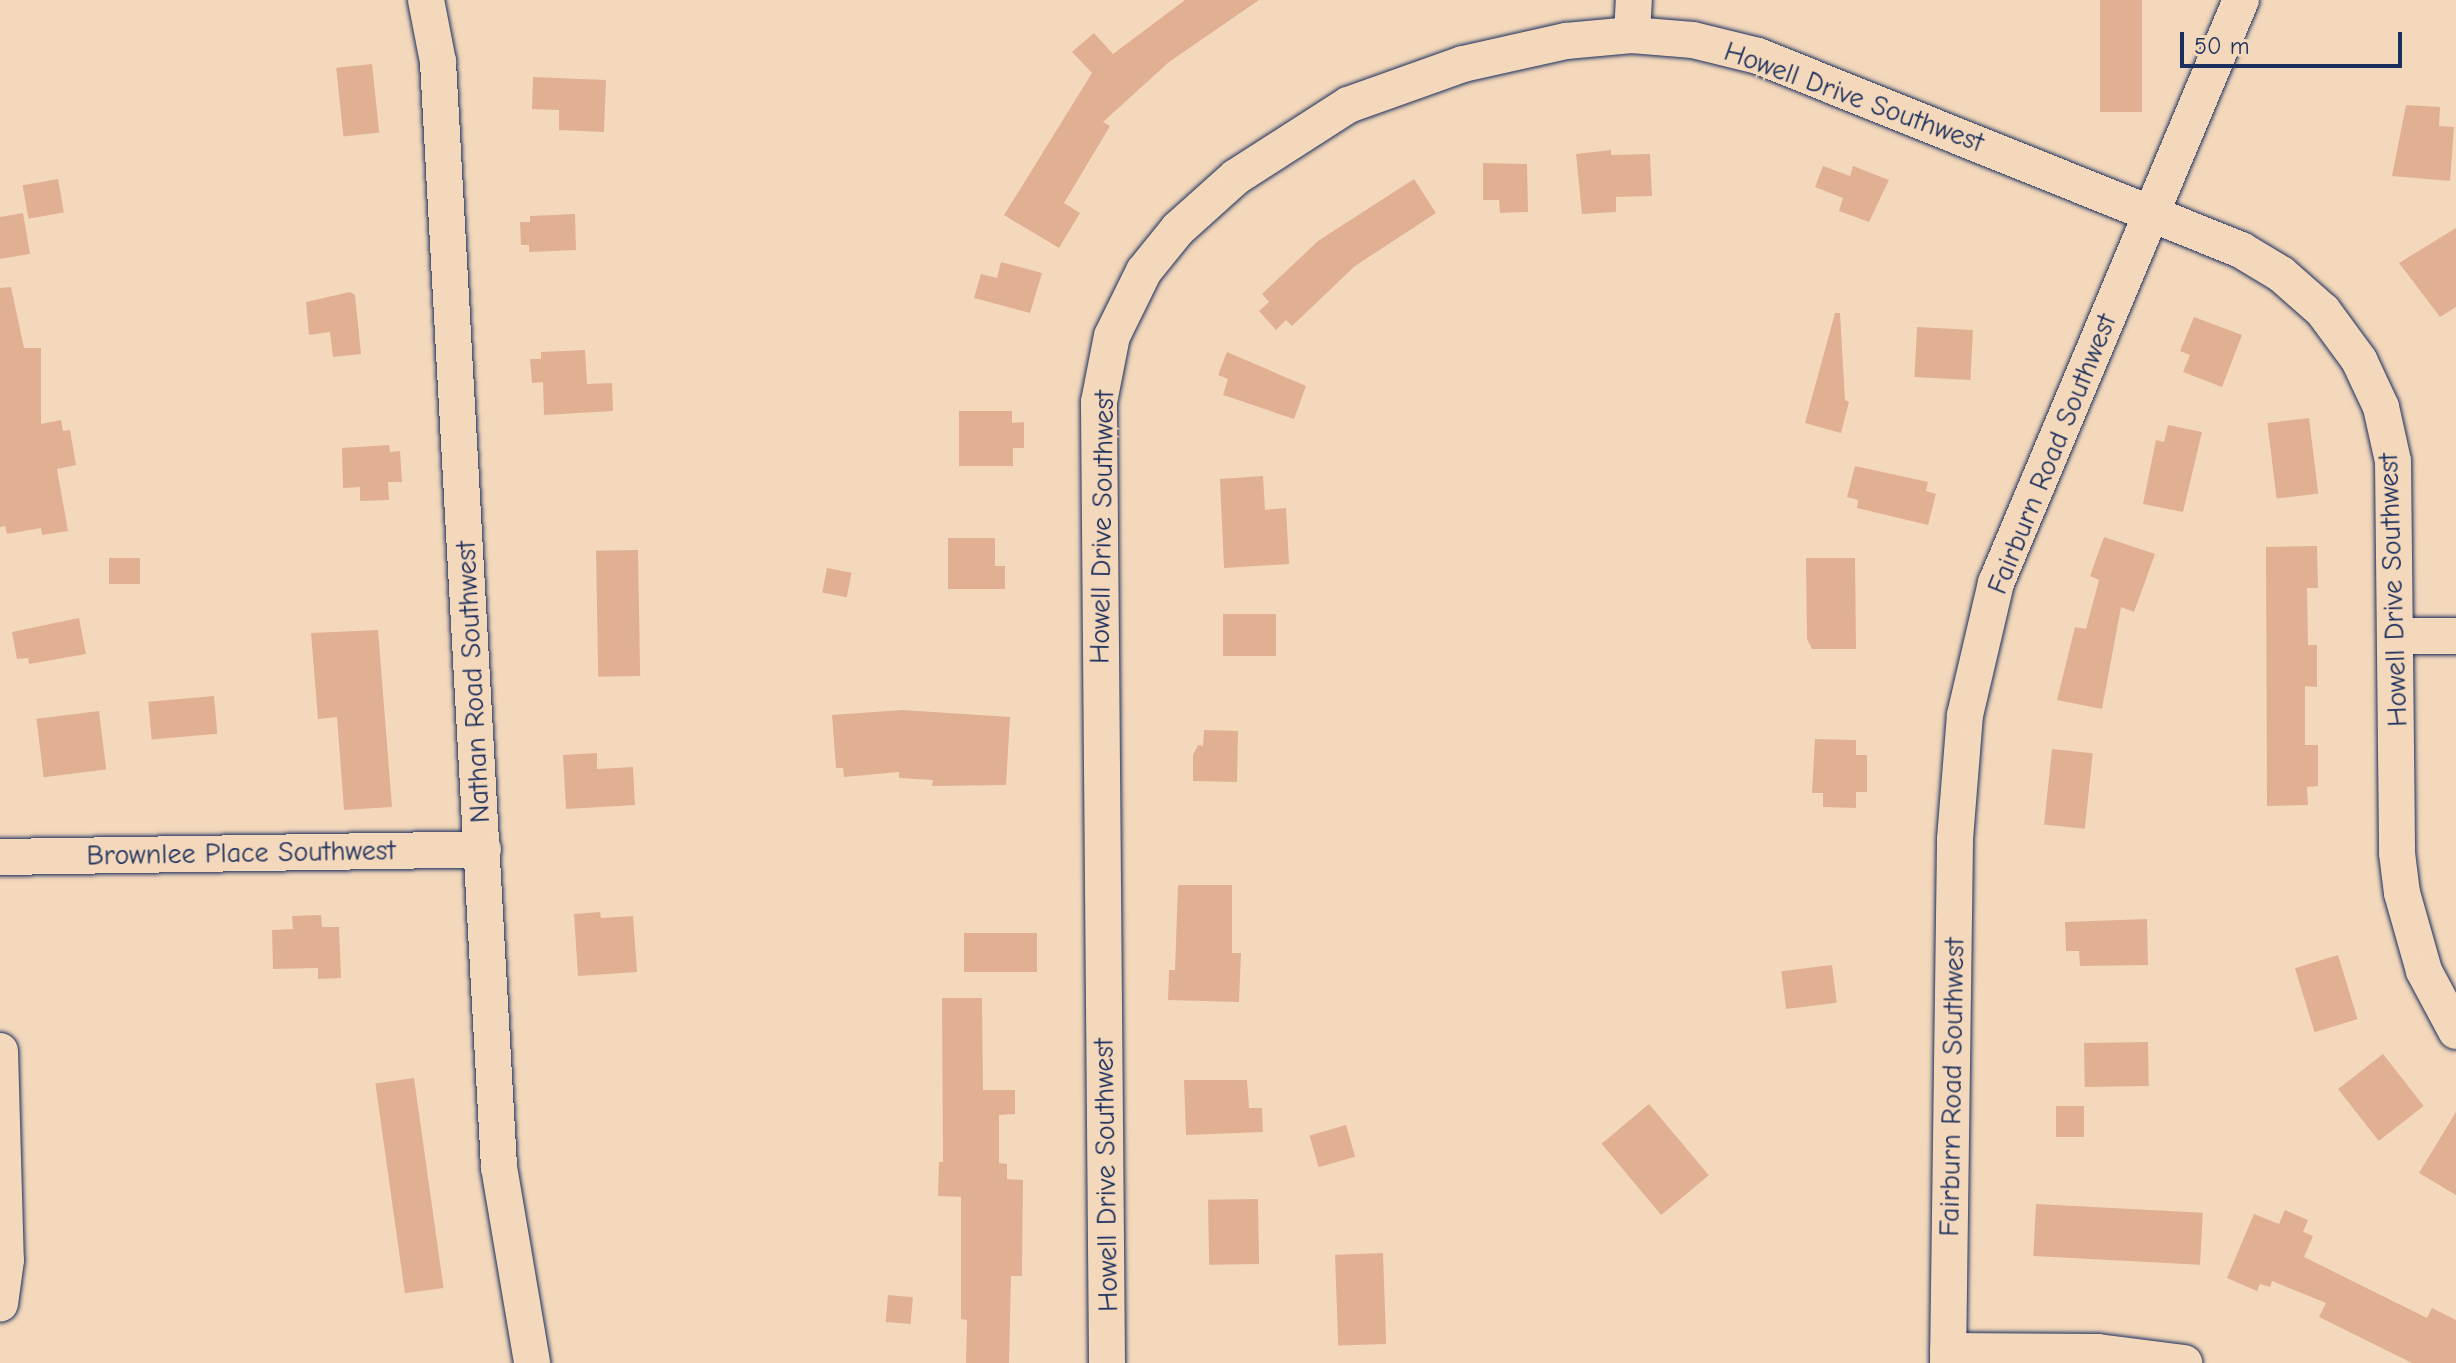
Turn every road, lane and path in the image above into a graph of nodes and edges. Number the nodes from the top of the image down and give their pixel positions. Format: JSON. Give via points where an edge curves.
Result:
{"nodes":[{"id":1,"x":426,"y":0,"type":"edge"},
{"id":2,"x":2241,"y":0,"type":"edge"},
{"id":3,"x":1633,"y":18,"type":"edge"},
{"id":4,"x":2151,"y":213,"type":"junction"},
{"id":5,"x":2396,"y":636,"type":"junction"},
{"id":6,"x":2456,"y":636,"type":"edge"},
{"id":7,"x":483,"y":849,"type":"junction"},
{"id":8,"x":0,"y":857,"type":"edge"},
{"id":9,"x":2456,"y":1031,"type":"edge"},
{"id":10,"x":0,"y":1051,"type":"edge"},
{"id":11,"x":0,"y":1304,"type":"edge"},
{"id":12,"x":1948,"y":1357,"type":"edge"},
{"id":13,"x":532,"y":1363,"type":"edge"},
{"id":14,"x":1107,"y":1363,"type":"edge"},
{"id":15,"x":2184,"y":1363,"type":"edge"}],
"edges":[{"from":1,"to":7,"type":"street","name":"Nathan Road Southwest","via":[[438,62]]},
{"from":2,"to":4,"type":"street","name":"Fairburn Road Southwest"},
{"from":3,"to":4,"type":"street","name":"Howell Drive Southwest","via":[[1758,56]]},
{"from":3,"to":14,"type":"street","name":"Howell Drive Southwest","via":[[1566,41],[1463,64],[1348,105],[1285,141],[1178,229],[1144,271],[1112,336],[1099,402]]},
{"from":4,"to":5,"type":"street","name":"Howell Drive Southwest","via":[[2241,250],[2281,274],[2323,311],[2359,360],[2381,407],[2393,461]]},
{"from":4,"to":12,"type":"street","name":"Fairburn Road Southwest","via":[[1996,583],[1965,715],[1955,839]]},
{"from":5,"to":6,"type":"street"},
{"from":5,"to":9,"type":"street","name":"Howell Drive Southwest","via":[[2402,893],[2424,971]]},
{"from":7,"to":8,"type":"street","name":"Brownlee Place Southwest"},
{"from":7,"to":13,"type":"street","name":"Nathan Road Southwest","via":[[499,1167]]},
{"from":10,"to":11,"type":"street","via":[[6,1260]]},
{"from":12,"to":15,"type":"street","via":[[2098,1352]]}]}
